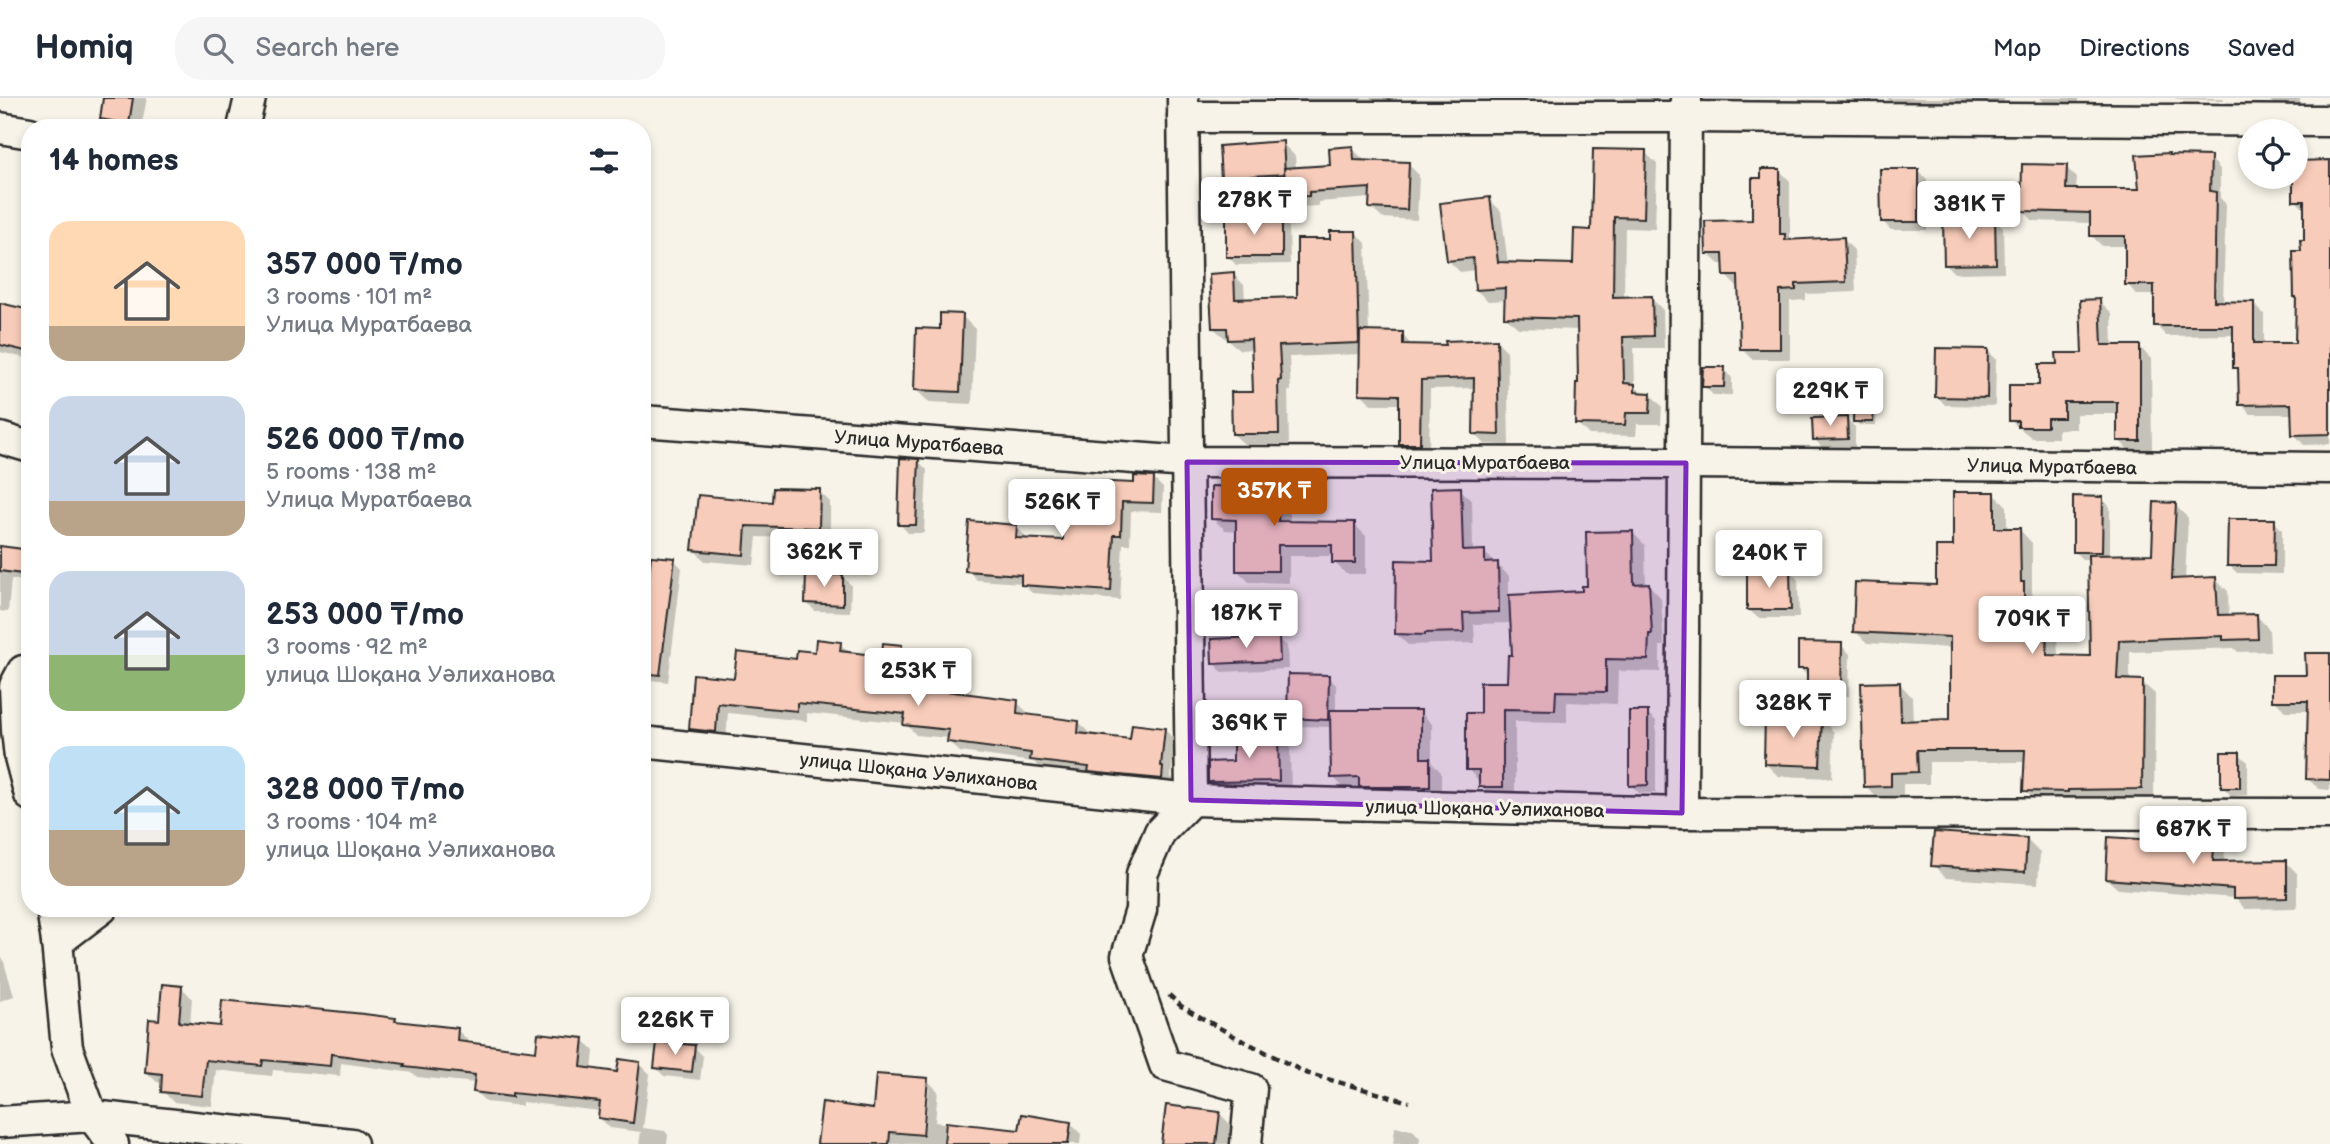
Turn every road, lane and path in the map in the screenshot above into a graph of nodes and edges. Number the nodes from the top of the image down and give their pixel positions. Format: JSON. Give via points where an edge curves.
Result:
{"nodes":[{"id":1,"x":250,"y":98,"type":"edge"},
{"id":2,"x":1686,"y":107,"type":"edge"},
{"id":3,"x":1183,"y":108,"type":"edge"},
{"id":4,"x":245,"y":119,"type":"edge"},
{"id":5,"x":2330,"y":121,"type":"edge"},
{"id":6,"x":0,"y":128,"type":"edge"},
{"id":7,"x":21,"y":132,"type":"edge"},
{"id":8,"x":651,"y":422,"type":"edge"},
{"id":9,"x":0,"y":438,"type":"edge"},
{"id":10,"x":21,"y":444,"type":"edge"},
{"id":11,"x":1187,"y":462,"type":"junction"},
{"id":12,"x":1686,"y":463,"type":"junction"},
{"id":13,"x":2330,"y":468,"type":"edge"},
{"id":14,"x":18,"y":670,"type":"edge"},
{"id":15,"x":651,"y":743,"type":"edge"},
{"id":16,"x":21,"y":761,"type":"edge"},
{"id":17,"x":1191,"y":800,"type":"junction"},
{"id":18,"x":1682,"y":813,"type":"junction"},
{"id":19,"x":2330,"y":814,"type":"edge"},
{"id":20,"x":53,"y":917,"type":"edge"},
{"id":21,"x":90,"y":917,"type":"edge"},
{"id":22,"x":57,"y":942,"type":"junction"},
{"id":23,"x":1163,"y":989,"type":"dead end"},
{"id":24,"x":1409,"y":1102,"type":"dead end"},
{"id":25,"x":92,"y":1116,"type":"junction"},
{"id":26,"x":0,"y":1122,"type":"edge"},
{"id":27,"x":113,"y":1144,"type":"edge"},
{"id":28,"x":352,"y":1144,"type":"edge"},
{"id":29,"x":1246,"y":1144,"type":"edge"}],
"edges":[{"from":1,"to":4,"type":"street"},
{"from":2,"to":3,"type":"street"},
{"from":2,"to":5,"type":"street"},
{"from":2,"to":12,"type":"street"},
{"from":3,"to":11,"type":"street"},
{"from":6,"to":7,"type":"street"},
{"from":8,"to":11,"type":"street","name":"Улица Муратбаева"},
{"from":9,"to":10,"type":"street"},
{"from":11,"to":12,"type":"street","name":"Улица Муратбаева"},
{"from":11,"to":17,"type":"street"},
{"from":12,"to":13,"type":"street","name":"Улица Муратбаева"},
{"from":12,"to":18,"type":"street"},
{"from":14,"to":16,"type":"street","via":[[15,686]]},
{"from":15,"to":17,"type":"street","name":"улица Шоқана Уәлиханова"},
{"from":17,"to":18,"type":"street","name":"улица Шоқана Уәлиханова"},
{"from":17,"to":29,"type":"street","via":[[1160,832],[1142,874],[1141,910],[1127,956],[1166,1065],[1251,1089]]},
{"from":18,"to":19,"type":"street","name":"улица Шоқана Уәлиханова"},
{"from":20,"to":22,"type":"street"},
{"from":21,"to":22,"type":"street"},
{"from":22,"to":25,"type":"street","via":[[67,1048]]},
{"from":23,"to":24,"type":"path","via":[[1181,1006],[1306,1073]]},
{"from":25,"to":26,"type":"street"},
{"from":25,"to":27,"type":"street"},
{"from":25,"to":28,"type":"street"}]}
